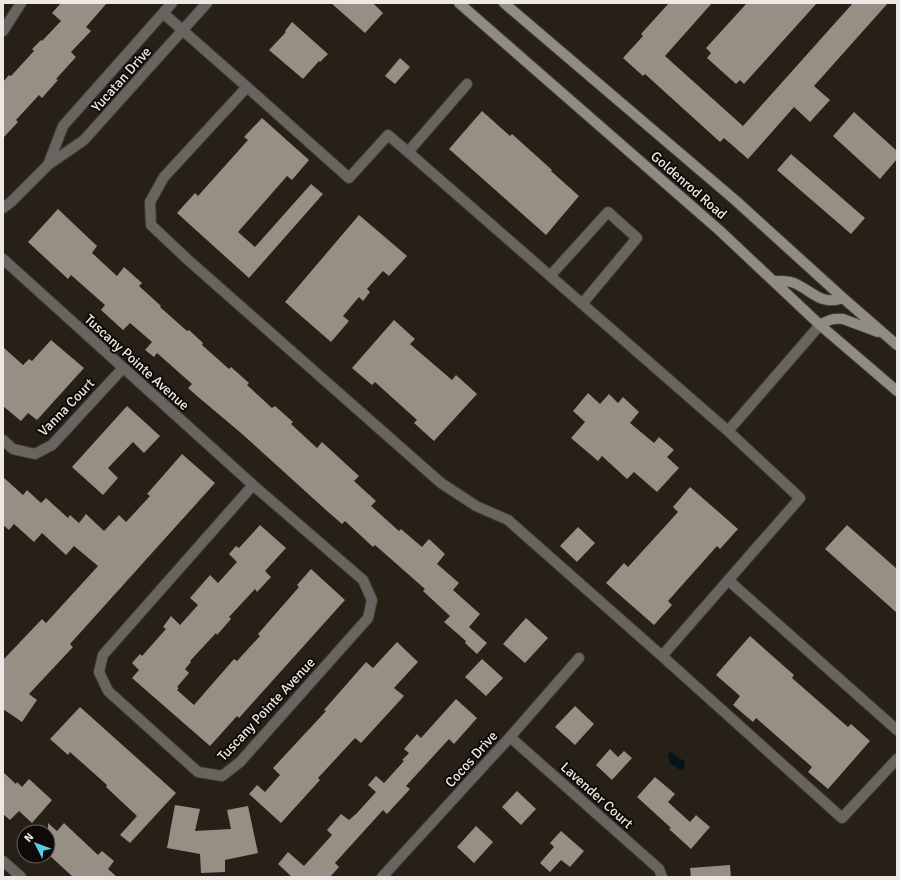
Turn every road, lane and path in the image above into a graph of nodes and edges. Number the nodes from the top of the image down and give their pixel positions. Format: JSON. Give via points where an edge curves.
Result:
{"nodes":[{"id":1,"x":21,"y":3,"type":"edge"},
{"id":2,"x":172,"y":3,"type":"edge"},
{"id":3,"x":207,"y":3,"type":"edge"},
{"id":4,"x":459,"y":3,"type":"edge"},
{"id":5,"x":504,"y":3,"type":"edge"},
{"id":6,"x":163,"y":13,"type":"junction"},
{"id":7,"x":183,"y":30,"type":"junction"},
{"id":8,"x":3,"y":31,"type":"edge"},
{"id":9,"x":467,"y":84,"type":"dead end"},
{"id":10,"x":247,"y":88,"type":"junction"},
{"id":11,"x":408,"y":152,"type":"junction"},
{"id":12,"x":48,"y":165,"type":"junction"},
{"id":13,"x":3,"y":208,"type":"edge"},
{"id":14,"x":3,"y":260,"type":"edge"},
{"id":15,"x":550,"y":276,"type":"junction"},
{"id":16,"x":774,"y":281,"type":"junction"},
{"id":17,"x":843,"y":298,"type":"junction"},
{"id":18,"x":582,"y":304,"type":"junction"},
{"id":19,"x":820,"y":325,"type":"junction"},
{"id":20,"x":884,"y":334,"type":"junction"},
{"id":21,"x":897,"y":345,"type":"edge"},
{"id":22,"x":123,"y":368,"type":"junction"},
{"id":23,"x":897,"y":391,"type":"edge"},
{"id":24,"x":728,"y":431,"type":"junction"},
{"id":25,"x":3,"y":440,"type":"edge"},
{"id":26,"x":253,"y":485,"type":"junction"},
{"id":27,"x":728,"y":580,"type":"junction"},
{"id":28,"x":662,"y":656,"type":"junction"},
{"id":29,"x":579,"y":658,"type":"dead end"},
{"id":30,"x":897,"y":730,"type":"edge"},
{"id":31,"x":510,"y":737,"type":"junction"},
{"id":32,"x":897,"y":758,"type":"edge"},
{"id":33,"x":3,"y":861,"type":"edge"},
{"id":34,"x":21,"y":877,"type":"edge"},
{"id":35,"x":382,"y":877,"type":"edge"},
{"id":36,"x":662,"y":877,"type":"edge"}],
"edges":[{"from":1,"to":8,"type":"street"},
{"from":2,"to":6,"type":"street","name":"Yucatan Drive"},
{"from":3,"to":7,"type":"street","name":"Yucatan Drive"},
{"from":4,"to":16,"type":"main road","name":"Goldenrod Road"},
{"from":5,"to":17,"type":"main road","name":"Goldenrod Road","via":[[736,200]]},
{"from":6,"to":7,"type":"street"},
{"from":6,"to":12,"type":"street","name":"Yucatan Drive","via":[[63,126]]},
{"from":7,"to":10,"type":"street"},
{"from":7,"to":12,"type":"street","name":"Yucatan Drive","via":[[84,140]]},
{"from":9,"to":11,"type":"street"},
{"from":10,"to":11,"type":"street","via":[[349,178],[388,135]]},
{"from":10,"to":28,"type":"street","via":[[164,177],[150,202],[151,225],[441,483],[476,506],[508,520]]},
{"from":11,"to":15,"type":"street"},
{"from":12,"to":13,"type":"street","name":"Yucatan Drive"},
{"from":14,"to":22,"type":"street","name":"Tuscany Pointe Avenue"},
{"from":15,"to":18,"type":"street"},
{"from":15,"to":18,"type":"street","via":[[608,212],[637,238]]},
{"from":16,"to":17,"type":"main road","via":[[792,282],[818,298],[828,301]]},
{"from":16,"to":19,"type":"main road","name":"Goldenrod Road"},
{"from":17,"to":20,"type":"main road","name":"Goldenrod Road"},
{"from":18,"to":24,"type":"street"},
{"from":19,"to":20,"type":"main road","via":[[829,320],[842,319]]},
{"from":19,"to":23,"type":"main road","name":"Goldenrod Road"},
{"from":19,"to":24,"type":"street"},
{"from":20,"to":21,"type":"main road","name":"Goldenrod Road"},
{"from":22,"to":25,"type":"street","name":"Vanna Court","via":[[52,445],[34,454],[13,449]]},
{"from":22,"to":26,"type":"street","name":"Tuscany Pointe Avenue"},
{"from":24,"to":27,"type":"street","via":[[800,498]]},
{"from":26,"to":26,"type":"street","name":"Tuscany Pointe Avenue","via":[[363,580],[372,600],[368,618],[240,762],[222,776],[198,772],[108,691],[99,672],[103,655]]},
{"from":27,"to":28,"type":"street"},
{"from":27,"to":30,"type":"street"},
{"from":28,"to":32,"type":"street","via":[[842,818]]},
{"from":29,"to":31,"type":"street","name":"Cocos Drive"},
{"from":31,"to":35,"type":"street","name":"Cocos Drive"},
{"from":31,"to":36,"type":"street","name":"Lavender Court","via":[[659,869]]},
{"from":33,"to":34,"type":"street"}]}
